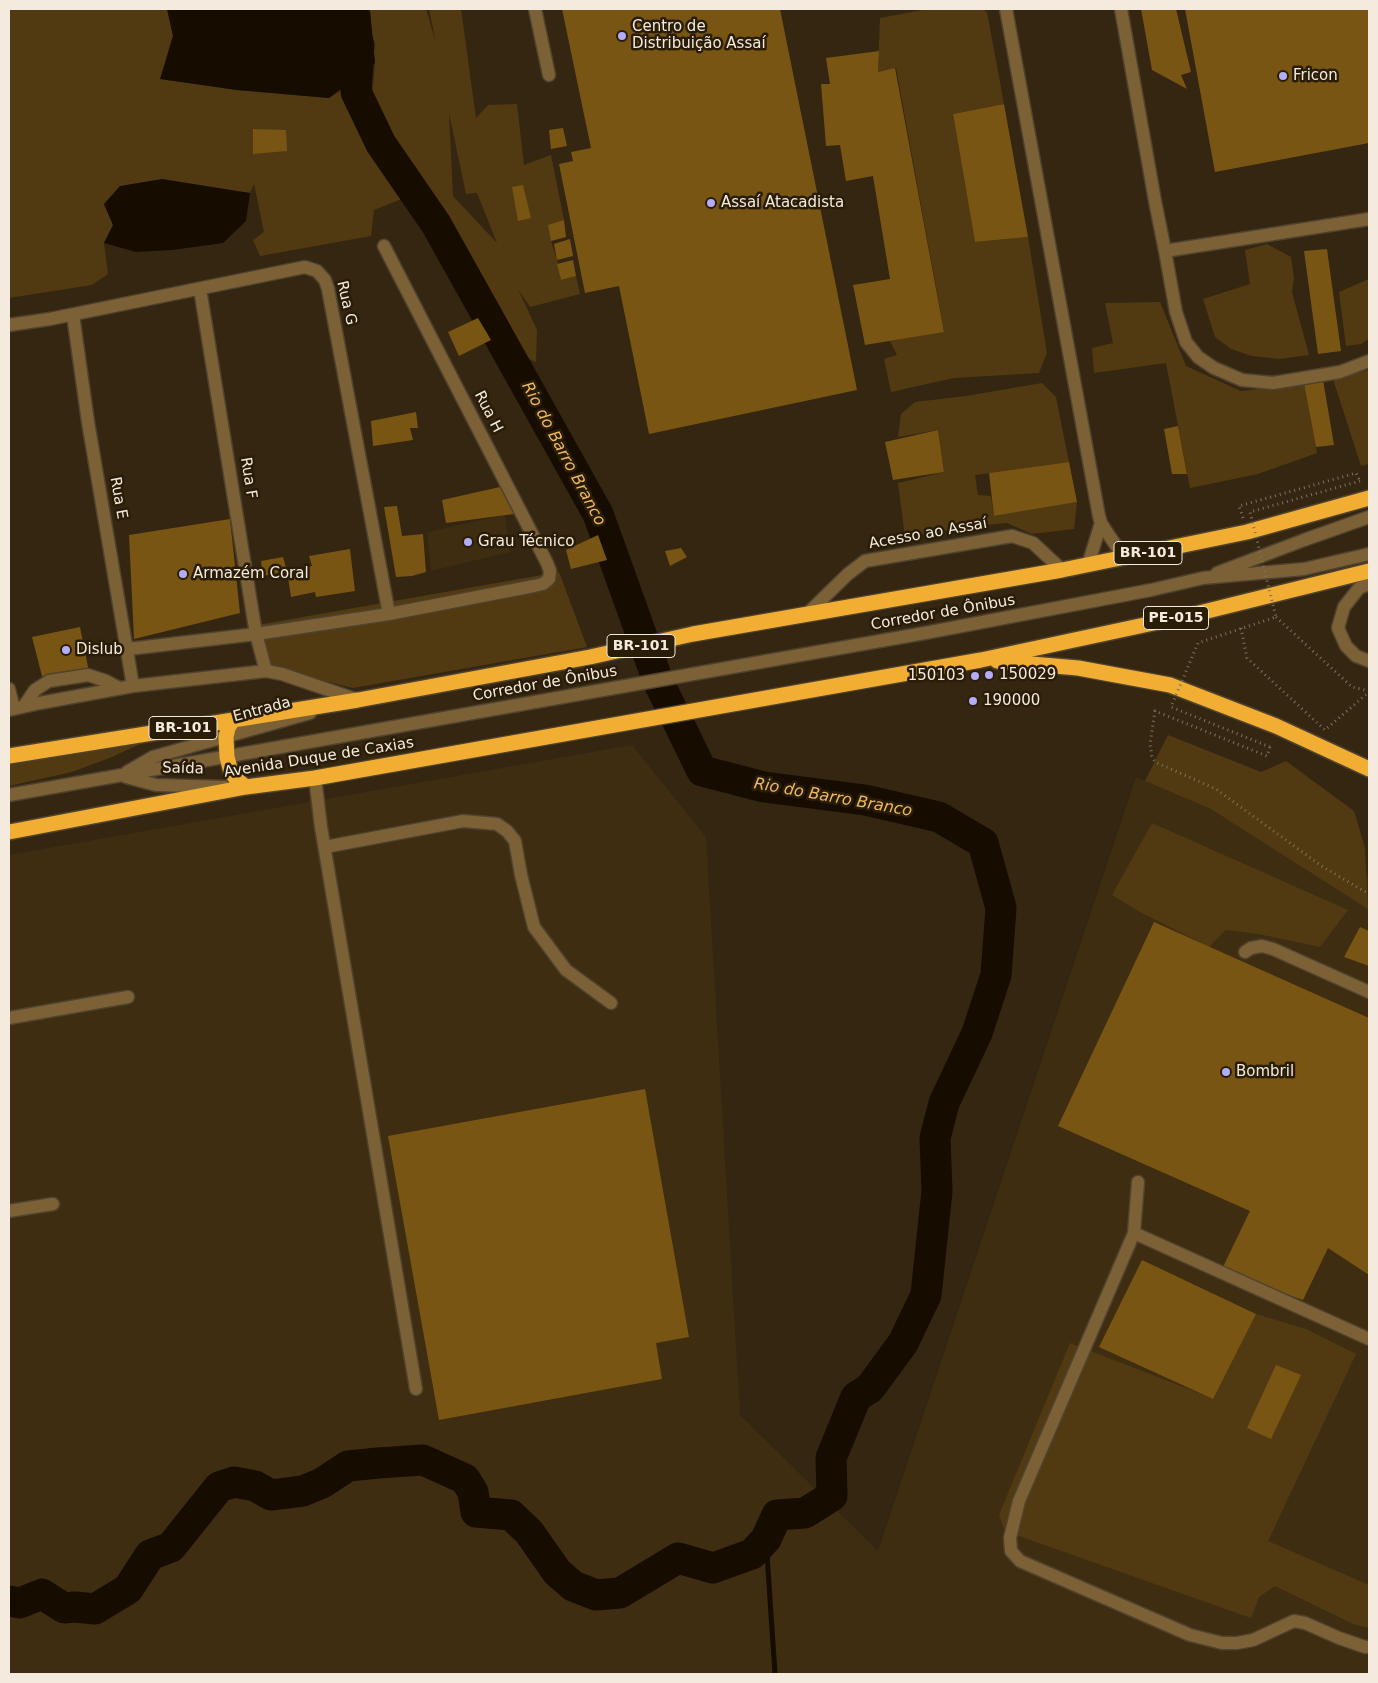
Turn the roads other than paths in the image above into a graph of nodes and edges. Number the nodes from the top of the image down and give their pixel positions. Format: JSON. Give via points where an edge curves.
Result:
{"nodes":[{"id":1,"x":535,"y":9,"type":"edge"},
{"id":2,"x":1006,"y":9,"type":"edge"},
{"id":3,"x":1121,"y":9,"type":"edge"},
{"id":4,"x":549,"y":75,"type":"dead end"},
{"id":5,"x":1369,"y":219,"type":"edge"},
{"id":6,"x":384,"y":246,"type":"dead end"},
{"id":7,"x":1165,"y":251,"type":"junction"},
{"id":8,"x":200,"y":288,"type":"junction"},
{"id":9,"x":73,"y":314,"type":"junction"},
{"id":10,"x":9,"y":325,"type":"edge"},
{"id":11,"x":1369,"y":362,"type":"edge"},
{"id":12,"x":1369,"y":498,"type":"edge"},
{"id":13,"x":1369,"y":517,"type":"edge"},
{"id":14,"x":1102,"y":523,"type":"junction"},
{"id":15,"x":1369,"y":554,"type":"edge"},
{"id":16,"x":1124,"y":558,"type":"junction"},
{"id":17,"x":1088,"y":565,"type":"junction"},
{"id":18,"x":1062,"y":570,"type":"junction"},
{"id":19,"x":1369,"y":571,"type":"edge"},
{"id":20,"x":1204,"y":578,"type":"junction"},
{"id":21,"x":1369,"y":584,"type":"edge"},
{"id":22,"x":808,"y":613,"type":"junction"},
{"id":23,"x":389,"y":614,"type":"junction"},
{"id":24,"x":256,"y":634,"type":"junction"},
{"id":25,"x":128,"y":649,"type":"junction"},
{"id":26,"x":981,"y":660,"type":"junction"},
{"id":27,"x":1369,"y":662,"type":"edge"},
{"id":28,"x":266,"y":671,"type":"junction"},
{"id":29,"x":133,"y":686,"type":"junction"},
{"id":30,"x":119,"y":688,"type":"junction"},
{"id":31,"x":9,"y":689,"type":"edge"},
{"id":32,"x":358,"y":700,"type":"junction"},
{"id":33,"x":16,"y":709,"type":"edge"},
{"id":34,"x":234,"y":720,"type":"junction"},
{"id":35,"x":226,"y":737,"type":"junction"},
{"id":36,"x":9,"y":756,"type":"edge"},
{"id":37,"x":227,"y":757,"type":"junction"},
{"id":38,"x":1369,"y":770,"type":"edge"},
{"id":39,"x":121,"y":776,"type":"junction"},
{"id":40,"x":315,"y":778,"type":"junction"},
{"id":41,"x":246,"y":787,"type":"junction"},
{"id":42,"x":9,"y":795,"type":"edge"},
{"id":43,"x":9,"y":832,"type":"edge"},
{"id":44,"x":325,"y":847,"type":"junction"},
{"id":45,"x":1246,"y":952,"type":"dead end"},
{"id":46,"x":1369,"y":992,"type":"edge"},
{"id":47,"x":128,"y":997,"type":"dead end"},
{"id":48,"x":611,"y":1003,"type":"dead end"},
{"id":49,"x":9,"y":1018,"type":"edge"},
{"id":50,"x":1138,"y":1182,"type":"dead end"},
{"id":51,"x":53,"y":1204,"type":"dead end"},
{"id":52,"x":9,"y":1211,"type":"edge"},
{"id":53,"x":1134,"y":1232,"type":"junction"},
{"id":54,"x":1369,"y":1339,"type":"edge"},
{"id":55,"x":416,"y":1389,"type":"dead end"},
{"id":56,"x":1369,"y":1647,"type":"edge"}],
"edges":[{"from":1,"to":4,"type":"street"},
{"from":2,"to":14,"type":"street"},
{"from":3,"to":7,"type":"street"},
{"from":5,"to":7,"type":"street"},
{"from":6,"to":23,"type":"street","name":"Rua H","via":[[550,571],[549,579],[543,584]]},
{"from":7,"to":11,"type":"street","via":[[1176,312],[1186,342],[1198,358],[1214,368],[1242,380],[1272,382],[1340,372]]},
{"from":8,"to":9,"type":"street","name":"Rua G"},
{"from":8,"to":23,"type":"street","name":"Rua G","via":[[305,267],[317,271],[325,280]]},
{"from":8,"to":24,"type":"street","name":"Rua F"},
{"from":9,"to":10,"type":"street","name":"Rua G"},
{"from":9,"to":25,"type":"street","name":"Rua E","via":[[88,422]]},
{"from":12,"to":16,"type":"highway","number":"BR-101","via":[[1247,532]]},
{"from":13,"to":20,"type":"street","name":"Corredor de Ônibus"},
{"from":14,"to":16,"type":"street"},
{"from":14,"to":17,"type":"street"},
{"from":15,"to":20,"type":"street","name":"Corredor de Ônibus","via":[[1304,569]]},
{"from":16,"to":17,"type":"highway","number":"BR-101"},
{"from":17,"to":18,"type":"highway","number":"BR-101"},
{"from":18,"to":22,"type":"highway","number":"BR-101"},
{"from":18,"to":22,"type":"street","name":"Acesso ao Assaí","via":[[1033,543],[1012,536],[865,561]]},
{"from":19,"to":26,"type":"highway","number":"PE-015","via":[[1191,615]]},
{"from":20,"to":37,"type":"street","name":"Corredor de Ônibus","via":[[906,637]]},
{"from":21,"to":27,"type":"street","via":[[1359,588],[1344,607],[1338,628],[1346,646]]},
{"from":22,"to":32,"type":"highway","number":"BR-101"},
{"from":23,"to":24,"type":"street"},
{"from":24,"to":25,"type":"street"},
{"from":24,"to":28,"type":"street","name":"Rua F"},
{"from":25,"to":29,"type":"street","name":"Rua E"},
{"from":26,"to":38,"type":"highway","via":[[1078,668],[1170,685],[1276,726]]},
{"from":26,"to":40,"type":"highway","name":"Avenida Duque de Caxias"},
{"from":28,"to":29,"type":"street","number":"BR-101"},
{"from":28,"to":32,"type":"street","number":"BR-101"},
{"from":29,"to":30,"type":"street","number":"BR-101"},
{"from":30,"to":33,"type":"street","number":"BR-101"},
{"from":30,"to":33,"type":"street","via":[[88,675],[49,681]]},
{"from":31,"to":33,"type":"street"},
{"from":32,"to":34,"type":"highway","number":"BR-101"},
{"from":32,"to":35,"type":"street","name":"Entrada"},
{"from":34,"to":35,"type":"highway"},
{"from":34,"to":36,"type":"highway","number":"BR-101"},
{"from":35,"to":37,"type":"highway"},
{"from":35,"to":39,"type":"street","name":"Entrada","via":[[153,757]]},
{"from":37,"to":39,"type":"street","name":"Corredor de Ônibus"},
{"from":37,"to":41,"type":"highway","via":[[231,772]]},
{"from":39,"to":41,"type":"street","name":"Saída","via":[[156,785]]},
{"from":39,"to":42,"type":"street","name":"Corredor de Ônibus"},
{"from":40,"to":41,"type":"highway","name":"Avenida Duque de Caxias"},
{"from":40,"to":44,"type":"street"},
{"from":41,"to":43,"type":"highway","name":"Avenida Duque de Caxias"},
{"from":44,"to":48,"type":"street","via":[[463,821],[497,824],[514,841],[534,927],[566,970]]},
{"from":44,"to":55,"type":"street"},
{"from":45,"to":46,"type":"street","via":[[1262,946],[1273,949]]},
{"from":47,"to":49,"type":"street"},
{"from":50,"to":53,"type":"street"},
{"from":51,"to":52,"type":"street"},
{"from":53,"to":54,"type":"street"},
{"from":53,"to":56,"type":"street","via":[[1019,1501],[1010,1538],[1011,1551],[1020,1562],[1190,1634],[1222,1643],[1253,1640],[1294,1621],[1305,1622],[1339,1638]]}]}
